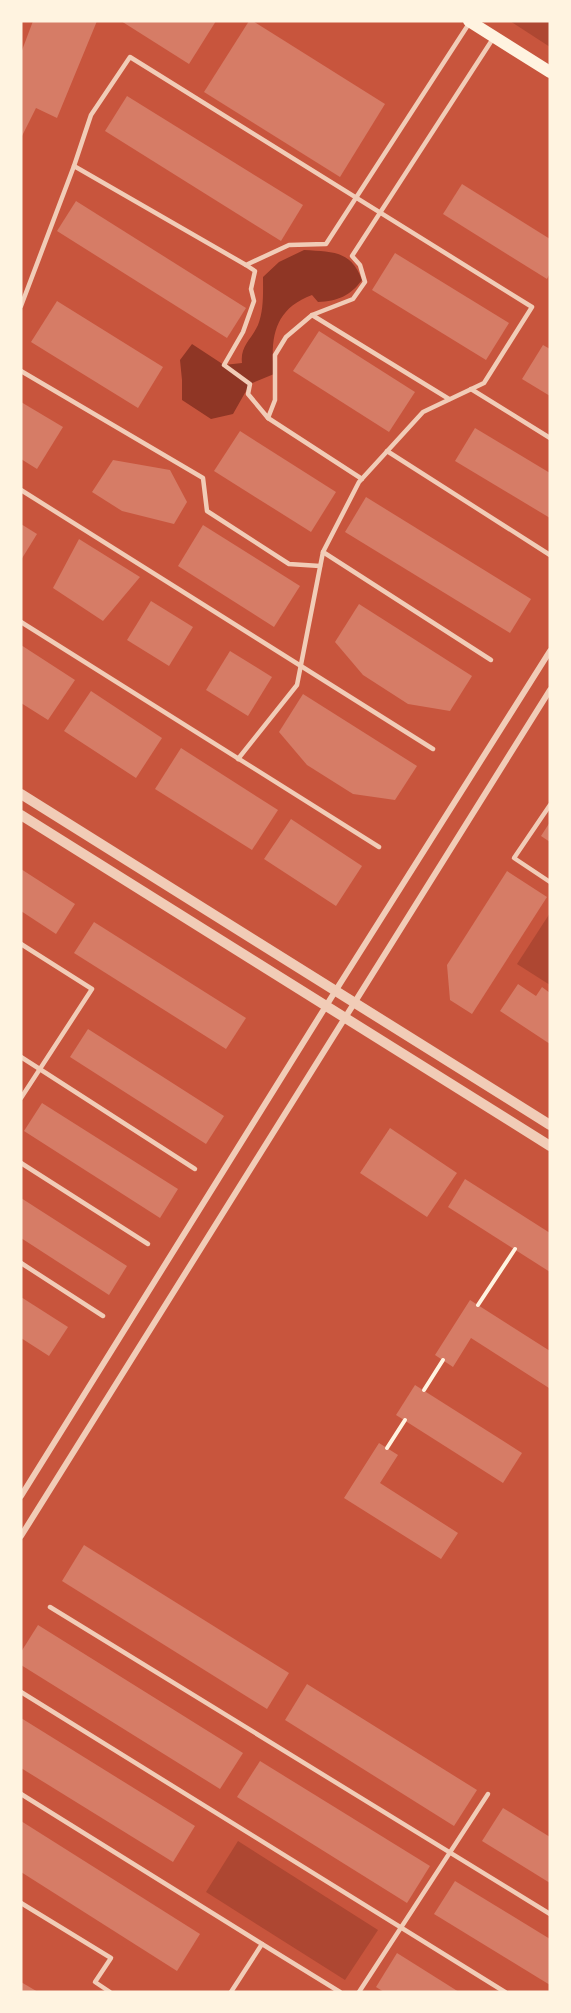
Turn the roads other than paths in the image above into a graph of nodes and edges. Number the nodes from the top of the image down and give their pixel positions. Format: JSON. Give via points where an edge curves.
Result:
{"nodes":[{"id":1,"x":469,"y":21,"type":"edge"},
{"id":2,"x":494,"y":37,"type":"junction"},
{"id":3,"x":550,"y":72,"type":"edge"},
{"id":4,"x":74,"y":166,"type":"junction"},
{"id":5,"x":356,"y":198,"type":"junction"},
{"id":6,"x":380,"y":213,"type":"junction"},
{"id":7,"x":246,"y":265,"type":"junction"},
{"id":8,"x":21,"y":306,"type":"edge"},
{"id":9,"x":312,"y":315,"type":"junction"},
{"id":10,"x":21,"y":371,"type":"edge"},
{"id":11,"x":471,"y":389,"type":"junction"},
{"id":12,"x":449,"y":399,"type":"junction"},
{"id":13,"x":268,"y":418,"type":"junction"},
{"id":14,"x":550,"y":438,"type":"edge"},
{"id":15,"x":387,"y":451,"type":"junction"},
{"id":16,"x":362,"y":479,"type":"junction"},
{"id":17,"x":21,"y":490,"type":"edge"},
{"id":18,"x":323,"y":552,"type":"junction"},
{"id":19,"x":550,"y":555,"type":"edge"},
{"id":20,"x":320,"y":567,"type":"junction"},
{"id":21,"x":21,"y":622,"type":"edge"},
{"id":22,"x":550,"y":651,"type":"edge"},
{"id":23,"x":491,"y":660,"type":"dead end"},
{"id":24,"x":300,"y":666,"type":"junction"},
{"id":25,"x":550,"y":690,"type":"edge"},
{"id":26,"x":433,"y":749,"type":"dead end"},
{"id":27,"x":238,"y":759,"type":"junction"},
{"id":28,"x":21,"y":794,"type":"edge"},
{"id":29,"x":550,"y":805,"type":"edge"},
{"id":30,"x":21,"y":815,"type":"edge"},
{"id":31,"x":379,"y":847,"type":"dead end"},
{"id":32,"x":550,"y":882,"type":"edge"},
{"id":33,"x":21,"y":944,"type":"edge"},
{"id":34,"x":336,"y":990,"type":"junction"},
{"id":35,"x":356,"y":1002,"type":"junction"},
{"id":36,"x":326,"y":1006,"type":"junction"},
{"id":37,"x":345,"y":1018,"type":"junction"},
{"id":38,"x":21,"y":1057,"type":"edge"},
{"id":39,"x":40,"y":1069,"type":"junction"},
{"id":40,"x":21,"y":1098,"type":"edge"},
{"id":41,"x":550,"y":1125,"type":"edge"},
{"id":42,"x":550,"y":1146,"type":"edge"},
{"id":43,"x":21,"y":1163,"type":"edge"},
{"id":44,"x":195,"y":1169,"type":"dead end"},
{"id":45,"x":148,"y":1244,"type":"dead end"},
{"id":46,"x":21,"y":1263,"type":"edge"},
{"id":47,"x":103,"y":1316,"type":"dead end"},
{"id":48,"x":21,"y":1496,"type":"edge"},
{"id":49,"x":21,"y":1536,"type":"edge"},
{"id":50,"x":50,"y":1607,"type":"dead end"},
{"id":51,"x":21,"y":1692,"type":"edge"},
{"id":52,"x":21,"y":1794,"type":"edge"},
{"id":53,"x":488,"y":1794,"type":"dead end"},
{"id":54,"x":450,"y":1852,"type":"junction"},
{"id":55,"x":21,"y":1903,"type":"edge"},
{"id":56,"x":550,"y":1914,"type":"edge"},
{"id":57,"x":401,"y":1928,"type":"junction"},
{"id":58,"x":262,"y":1944,"type":"junction"},
{"id":59,"x":110,"y":1992,"type":"edge"},
{"id":60,"x":231,"y":1992,"type":"edge"},
{"id":61,"x":340,"y":1992,"type":"edge"},
{"id":62,"x":359,"y":1992,"type":"edge"},
{"id":63,"x":505,"y":1992,"type":"edge"}],
"edges":[{"from":1,"to":2,"type":"main road"},
{"from":1,"to":5,"type":"lane"},
{"from":2,"to":3,"type":"main road"},
{"from":2,"to":6,"type":"lane"},
{"from":4,"to":5,"type":"lane","via":[[91,114],[130,57]]},
{"from":4,"to":7,"type":"lane"},
{"from":4,"to":8,"type":"lane"},
{"from":5,"to":6,"type":"lane"},
{"from":5,"to":7,"type":"lane","via":[[326,244],[289,245]]},
{"from":6,"to":9,"type":"lane","via":[[351,256],[360,266],[365,282],[353,299]]},
{"from":6,"to":11,"type":"lane","via":[[532,307],[484,383]]},
{"from":7,"to":13,"type":"lane","via":[[255,271],[251,289],[254,301],[243,332],[224,365],[250,384],[248,394]]},
{"from":9,"to":12,"type":"lane"},
{"from":9,"to":13,"type":"lane","via":[[286,337],[275,355],[275,400]]},
{"from":10,"to":20,"type":"lane","via":[[203,478],[207,511],[290,564]]},
{"from":11,"to":12,"type":"lane"},
{"from":11,"to":14,"type":"lane"},
{"from":12,"to":15,"type":"lane","via":[[423,412]]},
{"from":13,"to":16,"type":"lane"},
{"from":15,"to":16,"type":"lane"},
{"from":15,"to":19,"type":"lane"},
{"from":16,"to":18,"type":"lane"},
{"from":17,"to":24,"type":"lane"},
{"from":18,"to":20,"type":"lane"},
{"from":18,"to":23,"type":"lane"},
{"from":20,"to":24,"type":"lane"},
{"from":21,"to":27,"type":"lane"},
{"from":22,"to":34,"type":"street"},
{"from":24,"to":26,"type":"lane"},
{"from":24,"to":27,"type":"lane","via":[[297,685]]},
{"from":25,"to":35,"type":"street"},
{"from":27,"to":31,"type":"lane"},
{"from":28,"to":34,"type":"street"},
{"from":29,"to":32,"type":"lane","via":[[514,858]]},
{"from":30,"to":36,"type":"street"},
{"from":33,"to":39,"type":"lane","via":[[92,989]]},
{"from":34,"to":35,"type":"street"},
{"from":34,"to":36,"type":"street"},
{"from":35,"to":37,"type":"street"},
{"from":35,"to":41,"type":"street"},
{"from":36,"to":37,"type":"street"},
{"from":36,"to":48,"type":"street"},
{"from":37,"to":42,"type":"street"},
{"from":37,"to":49,"type":"street"},
{"from":38,"to":39,"type":"lane"},
{"from":39,"to":40,"type":"lane"},
{"from":39,"to":44,"type":"lane"},
{"from":43,"to":45,"type":"lane"},
{"from":46,"to":47,"type":"lane"},
{"from":50,"to":54,"type":"lane"},
{"from":51,"to":57,"type":"lane"},
{"from":52,"to":58,"type":"lane"},
{"from":53,"to":54,"type":"lane"},
{"from":54,"to":56,"type":"lane"},
{"from":54,"to":57,"type":"lane"},
{"from":55,"to":59,"type":"lane","via":[[111,1958],[95,1982]]},
{"from":57,"to":62,"type":"lane"},
{"from":57,"to":63,"type":"lane"},
{"from":58,"to":60,"type":"lane"},
{"from":58,"to":61,"type":"lane"}]}
